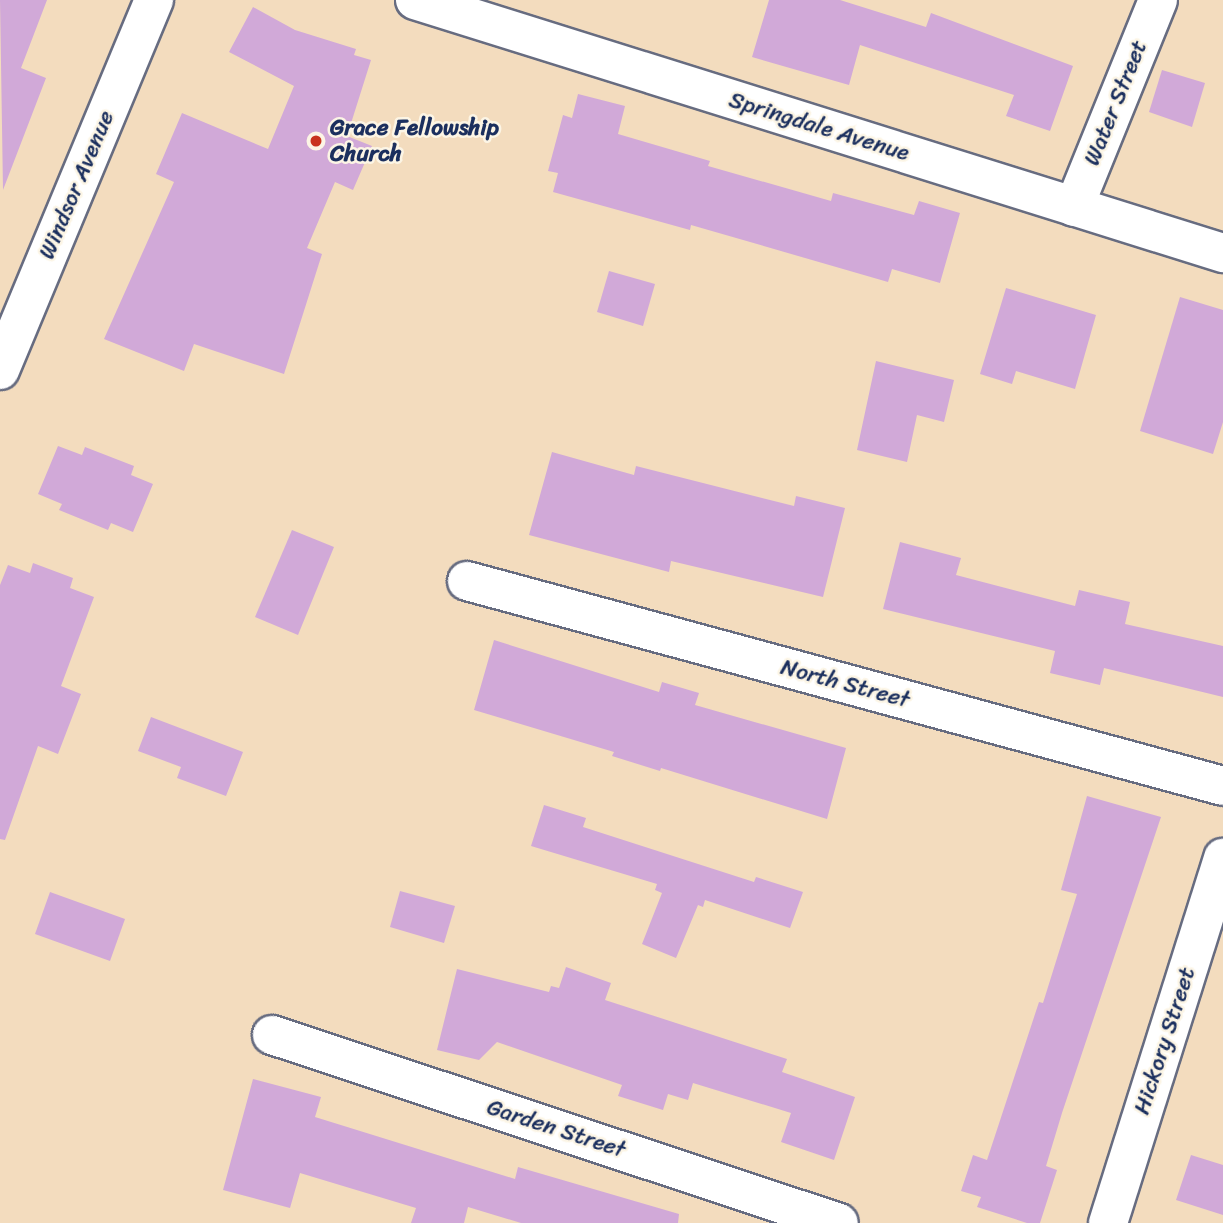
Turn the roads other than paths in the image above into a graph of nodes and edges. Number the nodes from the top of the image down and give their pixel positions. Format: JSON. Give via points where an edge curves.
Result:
{"nodes":[{"id":1,"x":154,"y":0,"type":"edge"},
{"id":2,"x":415,"y":0,"type":"edge"},
{"id":3,"x":1158,"y":0,"type":"edge"},
{"id":4,"x":1074,"y":207,"type":"junction"},
{"id":5,"x":1223,"y":253,"type":"edge"},
{"id":6,"x":0,"y":370,"type":"edge"},
{"id":7,"x":467,"y":581,"type":"dead end"},
{"id":8,"x":1223,"y":786,"type":"edge"},
{"id":9,"x":1223,"y":858,"type":"edge"},
{"id":10,"x":272,"y":1035,"type":"dead end"},
{"id":11,"x":839,"y":1223,"type":"edge"},
{"id":12,"x":1108,"y":1223,"type":"edge"}],
"edges":[{"from":1,"to":6,"type":"street","name":"Windsor Avenue"},
{"from":2,"to":4,"type":"street","name":"Springdale Avenue"},
{"from":3,"to":4,"type":"street","name":"Water Street"},
{"from":4,"to":5,"type":"street","name":"Springdale Avenue"},
{"from":7,"to":8,"type":"street","name":"North Street"},
{"from":9,"to":12,"type":"street","name":"Hickory Street"},
{"from":10,"to":11,"type":"street","name":"Garden Street"}]}
